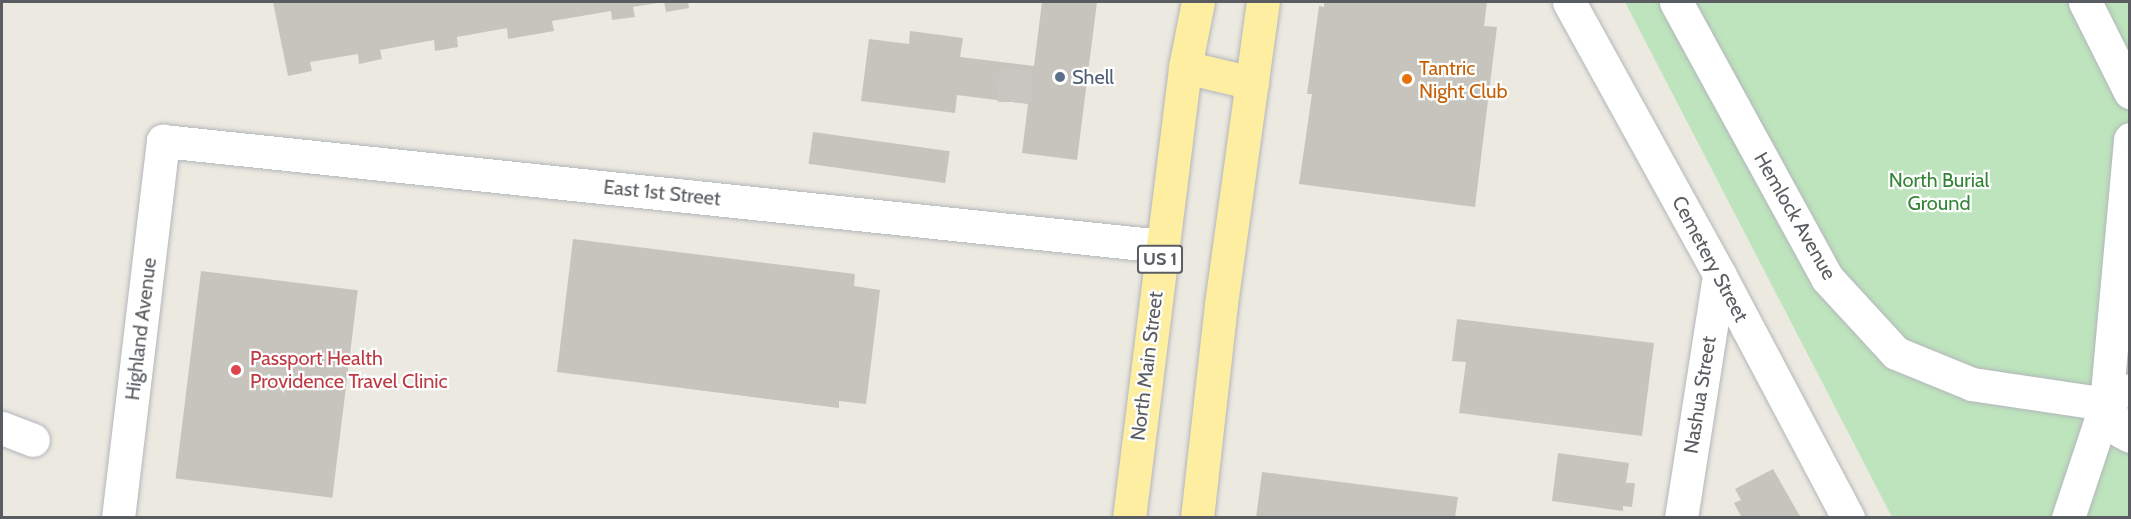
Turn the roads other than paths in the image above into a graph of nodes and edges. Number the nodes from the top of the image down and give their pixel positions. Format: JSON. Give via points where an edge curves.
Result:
{"nodes":[{"id":1,"x":1198,"y":2,"type":"edge"},
{"id":2,"x":1263,"y":2,"type":"edge"},
{"id":3,"x":1569,"y":2,"type":"edge"},
{"id":4,"x":1676,"y":2,"type":"edge"},
{"id":5,"x":2085,"y":2,"type":"edge"},
{"id":6,"x":1185,"y":67,"type":"junction"},
{"id":7,"x":1252,"y":82,"type":"junction"},
{"id":8,"x":2130,"y":92,"type":"edge"},
{"id":9,"x":2130,"y":139,"type":"edge"},
{"id":10,"x":163,"y":141,"type":"joint"},
{"id":11,"x":1162,"y":246,"type":"junction"},
{"id":12,"x":1719,"y":273,"type":"junction"},
{"id":13,"x":2118,"y":394,"type":"edge"},
{"id":14,"x":2,"y":428,"type":"edge"},
{"id":15,"x":2130,"y":436,"type":"edge"},
{"id":16,"x":33,"y":440,"type":"dead end"},
{"id":17,"x":118,"y":518,"type":"edge"},
{"id":18,"x":1129,"y":518,"type":"edge"},
{"id":19,"x":1197,"y":518,"type":"edge"},
{"id":20,"x":1681,"y":518,"type":"edge"},
{"id":21,"x":1848,"y":518,"type":"edge"},
{"id":22,"x":2068,"y":518,"type":"edge"}],
"edges":[{"from":1,"to":6,"type":"main road","name":"North Main Street","number":"US 1"},
{"from":2,"to":7,"type":"main road"},
{"from":3,"to":12,"type":"street","name":"Cemetery Street"},
{"from":4,"to":13,"type":"street","name":"Hemlock Avenue","via":[[1827,278],[1896,353],[1972,384]]},
{"from":5,"to":8,"type":"street"},
{"from":6,"to":7,"type":"main road"},
{"from":6,"to":11,"type":"main road","name":"North Main Street","number":"US 1"},
{"from":7,"to":19,"type":"main road"},
{"from":9,"to":13,"type":"street"},
{"from":10,"to":11,"type":"street","name":"East 1st Street"},
{"from":10,"to":17,"type":"street","name":"Highland Avenue"},
{"from":11,"to":18,"type":"main road","name":"North Main Street","number":"US 1"},
{"from":12,"to":20,"type":"street","name":"Nashua Street"},
{"from":12,"to":21,"type":"street","name":"Cemetery Street"},
{"from":13,"to":15,"type":"street","via":[[2121,431]]},
{"from":13,"to":22,"type":"street"},
{"from":14,"to":16,"type":"street"}]}
